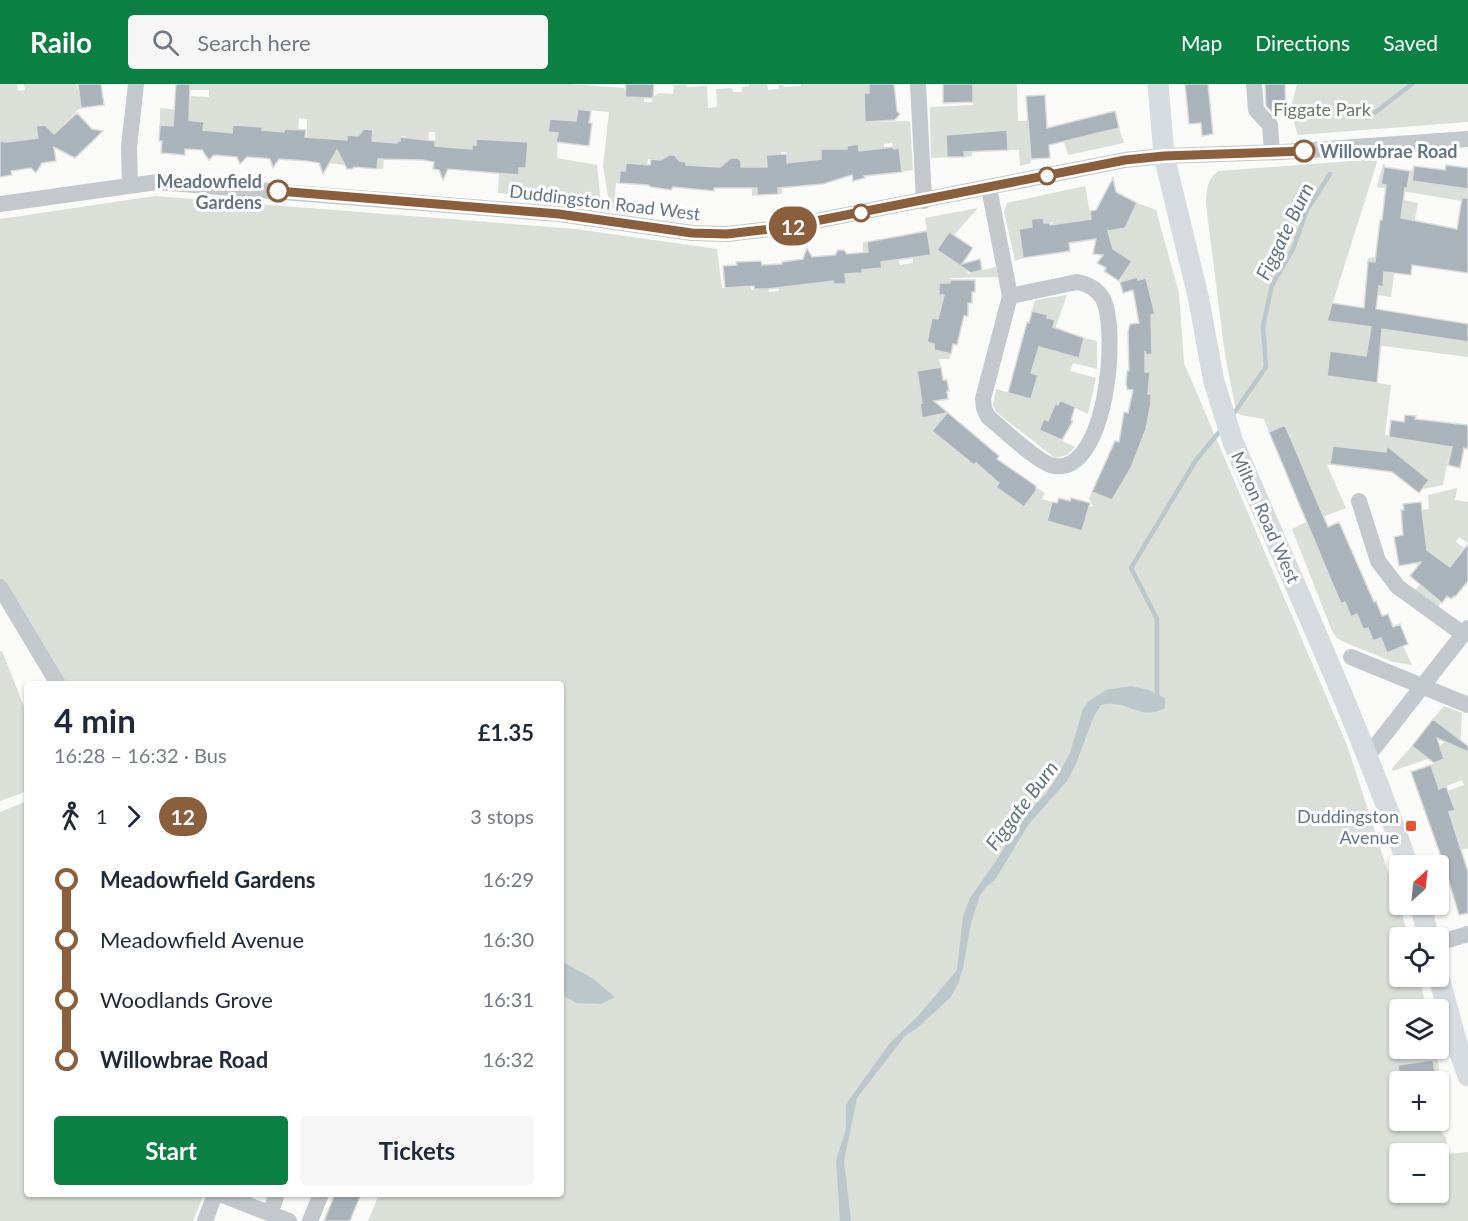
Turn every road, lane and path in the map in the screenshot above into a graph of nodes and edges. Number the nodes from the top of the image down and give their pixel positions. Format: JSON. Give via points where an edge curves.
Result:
{"nodes":[{"id":1,"x":136,"y":84,"type":"edge"},
{"id":2,"x":918,"y":84,"type":"edge"},
{"id":3,"x":1158,"y":84,"type":"edge"},
{"id":4,"x":1254,"y":84,"type":"edge"},
{"id":5,"x":1468,"y":139,"type":"edge"},
{"id":6,"x":1272,"y":152,"type":"junction"},
{"id":7,"x":1164,"y":156,"type":"junction"},
{"id":8,"x":130,"y":184,"type":"junction"},
{"id":9,"x":989,"y":188,"type":"junction"},
{"id":10,"x":924,"y":201,"type":"junction"},
{"id":11,"x":0,"y":204,"type":"edge"},
{"id":12,"x":1010,"y":296,"type":"junction"},
{"id":13,"x":1359,"y":501,"type":"dead end"},
{"id":14,"x":0,"y":587,"type":"edge"},
{"id":15,"x":1466,"y":631,"type":"edge"},
{"id":16,"x":1351,"y":657,"type":"dead end"},
{"id":17,"x":56,"y":681,"type":"edge"},
{"id":18,"x":1422,"y":686,"type":"junction"},
{"id":19,"x":1468,"y":705,"type":"edge"},
{"id":20,"x":1367,"y":757,"type":"junction"},
{"id":21,"x":1404,"y":855,"type":"edge"},
{"id":22,"x":1468,"y":934,"type":"edge"},
{"id":23,"x":1449,"y":940,"type":"edge"},
{"id":24,"x":1442,"y":987,"type":"edge"},
{"id":25,"x":1468,"y":1076,"type":"edge"},
{"id":26,"x":217,"y":1197,"type":"edge"},
{"id":27,"x":226,"y":1197,"type":"edge"},
{"id":28,"x":276,"y":1197,"type":"edge"},
{"id":29,"x":320,"y":1197,"type":"edge"},
{"id":30,"x":270,"y":1214,"type":"junction"},
{"id":31,"x":205,"y":1221,"type":"edge"},
{"id":32,"x":290,"y":1221,"type":"edge"},
{"id":33,"x":310,"y":1221,"type":"edge"}],
"edges":[{"from":1,"to":8,"type":"street","via":[[129,147]]},
{"from":2,"to":10,"type":"street"},
{"from":3,"to":7,"type":"main road"},
{"from":4,"to":6,"type":"street","via":[[1256,110],[1270,125]]},
{"from":5,"to":6,"type":"street","name":"Duddingston Road West"},
{"from":6,"to":7,"type":"street","name":"Duddingston Road West"},
{"from":7,"to":9,"type":"street","name":"Duddingston Road West","via":[[1125,160]]},
{"from":7,"to":20,"type":"main road","name":"Milton Road West","via":[[1223,413]]},
{"from":8,"to":10,"type":"street","name":"Duddingston Road West","via":[[157,182],[548,213],[710,234],[780,228]]},
{"from":8,"to":11,"type":"street","name":"Duddingston Road West"},
{"from":9,"to":10,"type":"street","name":"Duddingston Road West"},
{"from":9,"to":12,"type":"street"},
{"from":12,"to":12,"type":"street","via":[[1077,282],[1096,290],[1106,306],[1109,357],[1103,406],[1086,451],[1065,467],[1045,463],[988,417],[984,408],[983,399]]},
{"from":13,"to":15,"type":"street","via":[[1378,561],[1398,587]]},
{"from":14,"to":17,"type":"street"},
{"from":15,"to":18,"type":"street"},
{"from":16,"to":18,"type":"street"},
{"from":18,"to":19,"type":"street"},
{"from":18,"to":20,"type":"street"},
{"from":20,"to":21,"type":"main road","name":"Milton Road West"},
{"from":22,"to":23,"type":"street"},
{"from":24,"to":25,"type":"main road"},
{"from":26,"to":31,"type":"street"},
{"from":27,"to":30,"type":"street"},
{"from":28,"to":30,"type":"street"},
{"from":29,"to":33,"type":"street"},
{"from":30,"to":32,"type":"street"}]}
